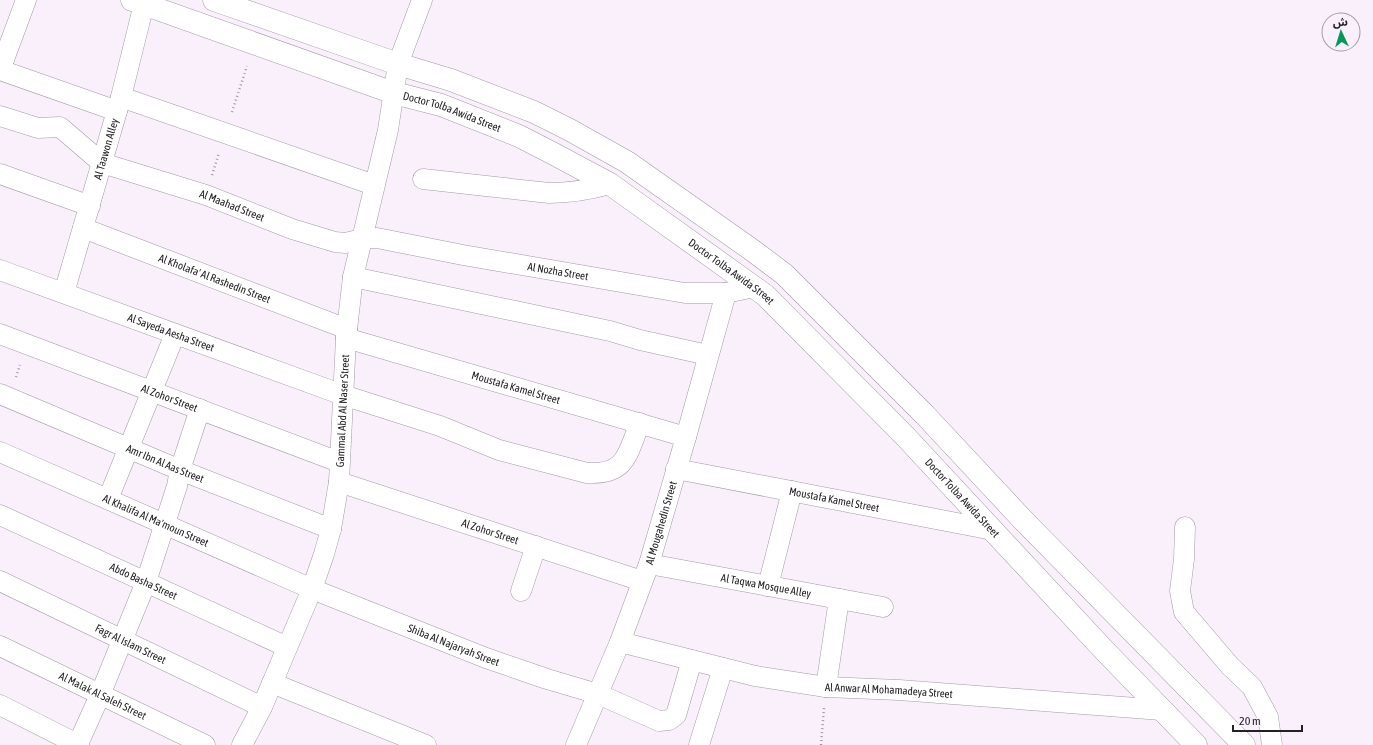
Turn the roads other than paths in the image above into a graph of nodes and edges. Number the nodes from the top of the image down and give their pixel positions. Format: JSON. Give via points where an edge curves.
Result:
{"nodes":[{"id":1,"x":26,"y":0,"type":"edge"},
{"id":2,"x":214,"y":0,"type":"edge"},
{"id":3,"x":422,"y":0,"type":"edge"},
{"id":4,"x":138,"y":2,"type":"edge"},
{"id":5,"x":398,"y":64,"type":"junction"},
{"id":6,"x":0,"y":70,"type":"edge"},
{"id":7,"x":451,"y":80,"type":"junction"},
{"id":8,"x":394,"y":93,"type":"junction"},
{"id":9,"x":119,"y":104,"type":"junction"},
{"id":10,"x":441,"y":105,"type":"junction"},
{"id":11,"x":0,"y":116,"type":"edge"},
{"id":12,"x":102,"y":163,"type":"junction"},
{"id":13,"x":0,"y":174,"type":"edge"},
{"id":14,"x":423,"y":179,"type":"dead end"},
{"id":15,"x":610,"y":184,"type":"junction"},
{"id":16,"x":374,"y":185,"type":"junction"},
{"id":17,"x":90,"y":206,"type":"junction"},
{"id":18,"x":83,"y":228,"type":"junction"},
{"id":19,"x":361,"y":240,"type":"junction"},
{"id":20,"x":0,"y":270,"type":"edge"},
{"id":21,"x":353,"y":277,"type":"junction"},
{"id":22,"x":754,"y":287,"type":"junction"},
{"id":23,"x":64,"y":293,"type":"junction"},
{"id":24,"x":726,"y":293,"type":"junction"},
{"id":25,"x":347,"y":333,"type":"junction"},
{"id":26,"x":0,"y":334,"type":"edge"},
{"id":27,"x":176,"y":334,"type":"junction"},
{"id":28,"x":708,"y":355,"type":"junction"},
{"id":29,"x":152,"y":391,"type":"junction"},
{"id":30,"x":4,"y":396,"type":"edge"},
{"id":31,"x":343,"y":396,"type":"junction"},
{"id":32,"x":200,"y":409,"type":"junction"},
{"id":33,"x":640,"y":423,"type":"junction"},
{"id":34,"x":686,"y":436,"type":"junction"},
{"id":35,"x":130,"y":449,"type":"junction"},
{"id":36,"x":0,"y":452,"type":"edge"},
{"id":37,"x":339,"y":462,"type":"junction"},
{"id":38,"x":676,"y":469,"type":"junction"},
{"id":39,"x":180,"y":470,"type":"junction"},
{"id":40,"x":339,"y":482,"type":"junction"},
{"id":41,"x":792,"y":491,"type":"junction"},
{"id":42,"x":108,"y":499,"type":"junction"},
{"id":43,"x":0,"y":514,"type":"edge"},
{"id":44,"x":165,"y":524,"type":"junction"},
{"id":45,"x":1185,"y":527,"type":"dead end"},
{"id":46,"x":331,"y":529,"type":"junction"},
{"id":47,"x":992,"y":530,"type":"junction"},
{"id":48,"x":536,"y":546,"type":"junction"},
{"id":49,"x":645,"y":572,"type":"junction"},
{"id":50,"x":0,"y":581,"type":"edge"},
{"id":51,"x":146,"y":582,"type":"junction"},
{"id":52,"x":768,"y":586,"type":"junction"},
{"id":53,"x":312,"y":589,"type":"junction"},
{"id":54,"x":521,"y":591,"type":"dead end"},
{"id":55,"x":839,"y":599,"type":"junction"},
{"id":56,"x":883,"y":607,"type":"dead end"},
{"id":57,"x":122,"y":640,"type":"junction"},
{"id":58,"x":620,"y":642,"type":"junction"},
{"id":59,"x":0,"y":646,"type":"edge"},
{"id":60,"x":287,"y":647,"type":"junction"},
{"id":61,"x":692,"y":660,"type":"junction"},
{"id":62,"x":723,"y":668,"type":"junction"},
{"id":63,"x":272,"y":683,"type":"junction"},
{"id":64,"x":826,"y":687,"type":"junction"},
{"id":65,"x":598,"y":694,"type":"junction"},
{"id":66,"x":100,"y":695,"type":"junction"},
{"id":67,"x":0,"y":705,"type":"edge"},
{"id":68,"x":262,"y":707,"type":"junction"},
{"id":69,"x":1162,"y":710,"type":"junction"},
{"id":70,"x":78,"y":745,"type":"edge"},
{"id":71,"x":205,"y":745,"type":"edge"},
{"id":72,"x":242,"y":745,"type":"edge"},
{"id":73,"x":426,"y":745,"type":"edge"},
{"id":74,"x":576,"y":745,"type":"edge"},
{"id":75,"x":699,"y":745,"type":"edge"},
{"id":76,"x":1196,"y":745,"type":"edge"},
{"id":77,"x":1244,"y":745,"type":"edge"},
{"id":78,"x":1272,"y":745,"type":"edge"}],
"edges":[{"from":1,"to":6,"type":"street"},
{"from":2,"to":5,"type":"street"},
{"from":3,"to":5,"type":"street","name":"Gammal Abd Al Naser Street"},
{"from":4,"to":8,"type":"street","name":"Doctor Tolba Awida Street"},
{"from":4,"to":9,"type":"street","name":"Al Taawon Alley"},
{"from":5,"to":7,"type":"street"},
{"from":5,"to":8,"type":"street","name":"Gammal Abd Al Naser Street"},
{"from":6,"to":9,"type":"street"},
{"from":7,"to":10,"type":"street"},
{"from":7,"to":77,"type":"street","via":[[534,112],[627,162],[784,274]]},
{"from":8,"to":10,"type":"street","name":"Doctor Tolba Awida Street"},
{"from":8,"to":16,"type":"street","name":"Gammal Abd Al Naser Street"},
{"from":9,"to":12,"type":"street","name":"Al Taawon Alley"},
{"from":9,"to":16,"type":"street"},
{"from":10,"to":15,"type":"street","name":"Doctor Tolba Awida Street","via":[[519,136]]},
{"from":11,"to":12,"type":"street","via":[[38,128],[60,127]]},
{"from":12,"to":17,"type":"street","name":"Al Taawon Alley"},
{"from":12,"to":19,"type":"street","name":"Al Maahad Street","via":[[206,195],[292,229],[335,242]]},
{"from":13,"to":17,"type":"street"},
{"from":14,"to":15,"type":"street","via":[[549,193],[590,190]]},
{"from":15,"to":22,"type":"street","name":"Doctor Tolba Awida Street"},
{"from":16,"to":19,"type":"street","name":"Gammal Abd Al Naser Street"},
{"from":17,"to":18,"type":"street","name":"Al Taawon Alley"},
{"from":18,"to":23,"type":"street","name":"Al Taawon Alley"},
{"from":18,"to":25,"type":"street","name":"Al Kholafa' Al Rashedin Street"},
{"from":19,"to":21,"type":"street","name":"Gammal Abd Al Naser Street"},
{"from":19,"to":24,"type":"street","name":"Al Nozha Street","via":[[377,238],[684,293]]},
{"from":20,"to":23,"type":"street","name":"Al Sayeda Aesha Street"},
{"from":21,"to":25,"type":"street","name":"Gammal Abd Al Naser Street"},
{"from":21,"to":28,"type":"street","via":[[610,331]]},
{"from":22,"to":24,"type":"street","name":"Al Nozha Street"},
{"from":22,"to":47,"type":"street","name":"Doctor Tolba Awida Street","via":[[765,295],[904,435]]},
{"from":23,"to":27,"type":"street","name":"Al Sayeda Aesha Street"},
{"from":24,"to":28,"type":"street","name":"Al Mougahedin Street"},
{"from":25,"to":31,"type":"street","name":"Gammal Abd Al Naser Street"},
{"from":25,"to":33,"type":"street","name":"Moustafa Kamel Street"},
{"from":26,"to":29,"type":"street","name":"Al Zohor Street"},
{"from":27,"to":29,"type":"street"},
{"from":27,"to":31,"type":"street","name":"Al Sayeda Aesha Street"},
{"from":28,"to":34,"type":"street","name":"Al Mougahedin Street"},
{"from":29,"to":32,"type":"street","name":"Al Zohor Street"},
{"from":29,"to":35,"type":"street"},
{"from":30,"to":35,"type":"street","name":"Amr Ibn Al Aas Street"},
{"from":31,"to":33,"type":"street","name":"Al Sayeda Aesha Street","via":[[440,426],[499,450],[586,473],[609,472],[623,463]]},
{"from":31,"to":37,"type":"street","name":"Gammal Abd Al Naser Street"},
{"from":32,"to":37,"type":"street","name":"Al Zohor Street"},
{"from":32,"to":39,"type":"street"},
{"from":33,"to":34,"type":"street","name":"Moustafa Kamel Street"},
{"from":34,"to":38,"type":"street","name":"Al Mougahedin Street"},
{"from":35,"to":39,"type":"street","name":"Amr Ibn Al Aas Street"},
{"from":35,"to":42,"type":"street"},
{"from":36,"to":42,"type":"street","name":"Al Khalifa Al Ma'moun Street"},
{"from":37,"to":40,"type":"street","name":"Gammal Abd Al Naser Street"},
{"from":38,"to":41,"type":"street","name":"Moustafa Kamel Street"},
{"from":38,"to":49,"type":"street","name":"Al Mougahedin Street"},
{"from":39,"to":44,"type":"street"},
{"from":39,"to":46,"type":"street","name":"Amr Ibn Al Aas Street"},
{"from":40,"to":46,"type":"street","name":"Gammal Abd Al Naser Street"},
{"from":40,"to":48,"type":"street","name":"Al Zohor Street"},
{"from":41,"to":47,"type":"street","name":"Moustafa Kamel Street"},
{"from":41,"to":52,"type":"street"},
{"from":42,"to":44,"type":"street","name":"Al Khalifa Al Ma'moun Street"},
{"from":43,"to":51,"type":"street","name":"Abdo Basha Street"},
{"from":44,"to":51,"type":"street"},
{"from":44,"to":53,"type":"street","name":"Al Khalifa Al Ma'moun Street"},
{"from":45,"to":78,"type":"street","via":[[1180,591],[1184,612],[1230,666],[1252,687],[1268,717]]},
{"from":46,"to":53,"type":"street","name":"Gammal Abd Al Naser Street"},
{"from":47,"to":69,"type":"street","name":"Doctor Tolba Awida Street"},
{"from":48,"to":49,"type":"street","name":"Al Zohor Street"},
{"from":48,"to":54,"type":"street"},
{"from":49,"to":52,"type":"street","name":"Al Taqwa Mosque Alley"},
{"from":49,"to":58,"type":"street","name":"Al Mougahedin Street"},
{"from":50,"to":57,"type":"street","name":"Fagr Al Islam Street"},
{"from":51,"to":57,"type":"street"},
{"from":51,"to":60,"type":"street","name":"Abdo Basha Street"},
{"from":52,"to":55,"type":"street","name":"Al Taqwa Mosque Alley"},
{"from":53,"to":60,"type":"street","name":"Gammal Abd Al Naser Street"},
{"from":53,"to":65,"type":"street","name":"Shiba Al Najaryah Street","via":[[486,658]]},
{"from":55,"to":56,"type":"street","name":"Al Taqwa Mosque Alley"},
{"from":55,"to":64,"type":"street"},
{"from":57,"to":66,"type":"street"},
{"from":57,"to":68,"type":"street","name":"Fagr Al Islam Street"},
{"from":58,"to":61,"type":"street","name":"Al Anwar Al Mohamadeya Street"},
{"from":58,"to":65,"type":"street","name":"Al Mougahedin Street"},
{"from":59,"to":66,"type":"street","name":"Al Malak Al Saleh Street"},
{"from":60,"to":63,"type":"street","name":"Gammal Abd Al Naser Street"},
{"from":61,"to":62,"type":"street","name":"Al Anwar Al Mohamadeya Street"},
{"from":61,"to":65,"type":"street","name":"Shiba Al Najaryah Street","via":[[676,715],[669,720],[659,721]]},
{"from":62,"to":64,"type":"street","name":"Al Anwar Al Mohamadeya Street","via":[[755,676]]},
{"from":62,"to":75,"type":"street"},
{"from":63,"to":68,"type":"street","name":"Gammal Abd Al Naser Street"},
{"from":63,"to":73,"type":"street"},
{"from":64,"to":69,"type":"street","name":"Al Anwar Al Mohamadeya Street","via":[[900,690]]},
{"from":65,"to":74,"type":"street","name":"Al Mougahedin Street"},
{"from":66,"to":70,"type":"street"},
{"from":66,"to":71,"type":"street","name":"Al Malak Al Saleh Street"},
{"from":67,"to":70,"type":"street"},
{"from":68,"to":72,"type":"street","name":"Gammal Abd Al Naser Street"},
{"from":69,"to":76,"type":"street","name":"Doctor Tolba Awida Street"}]}
